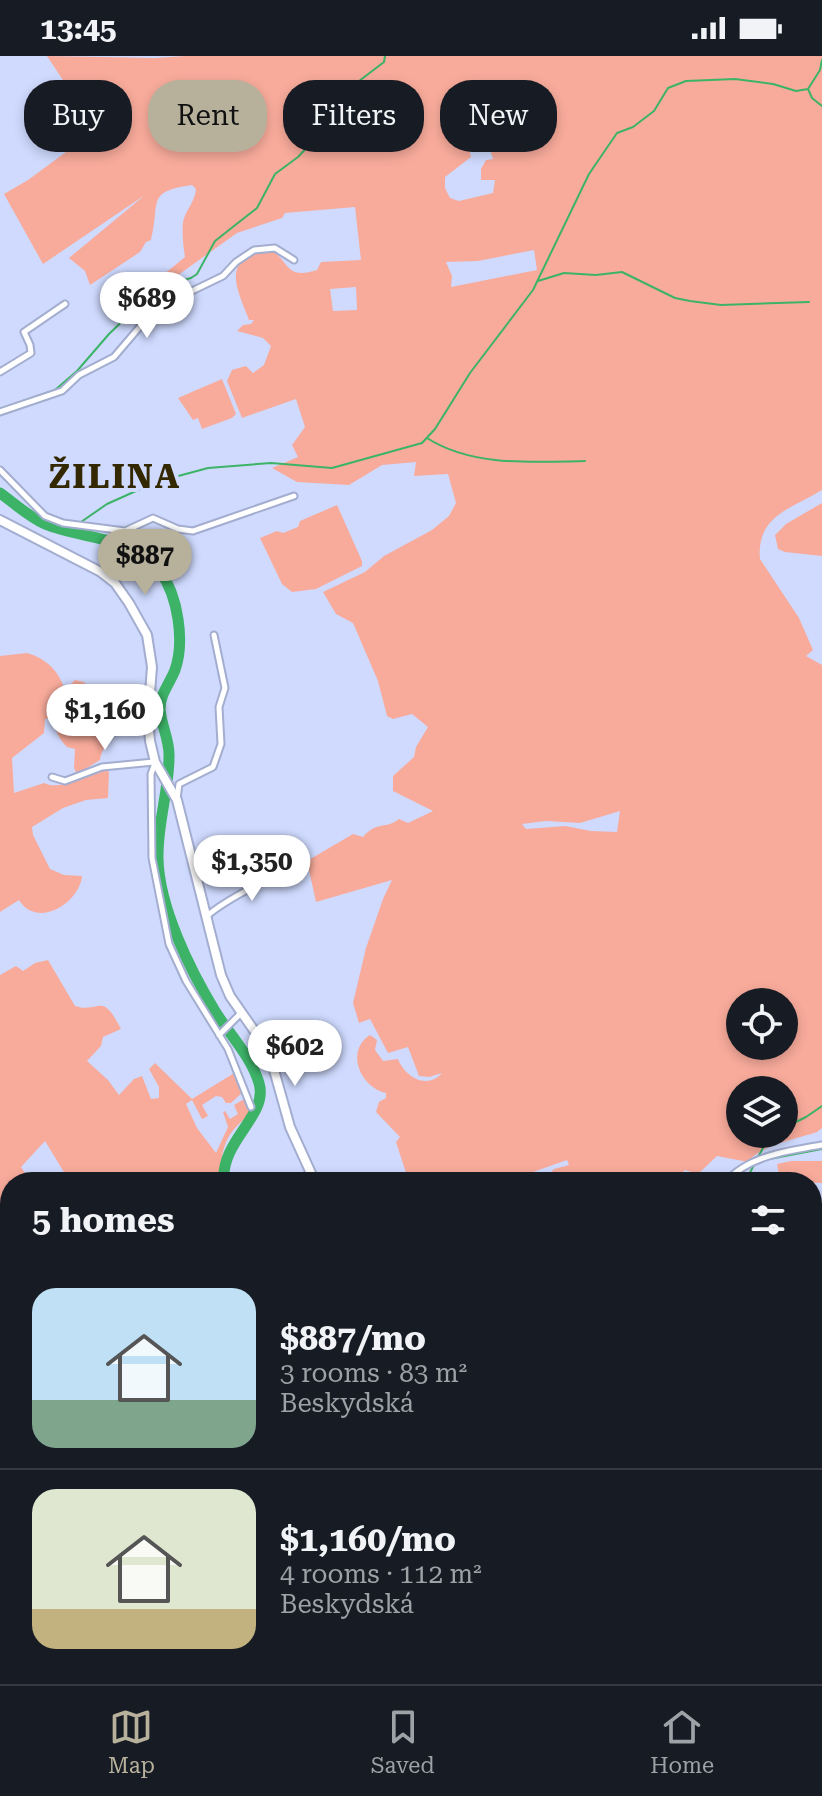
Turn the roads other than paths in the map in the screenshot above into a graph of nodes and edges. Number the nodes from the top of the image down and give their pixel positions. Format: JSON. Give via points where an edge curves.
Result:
{"nodes":[{"id":1,"x":294,"y":260,"type":"dead end"},
{"id":2,"x":65,"y":304,"type":"dead end"},
{"id":3,"x":0,"y":372,"type":"edge"},
{"id":4,"x":0,"y":412,"type":"edge"},
{"id":5,"x":0,"y":470,"type":"edge"},
{"id":6,"x":294,"y":496,"type":"dead end"},
{"id":7,"x":0,"y":520,"type":"edge"},
{"id":8,"x":214,"y":635,"type":"dead end"},
{"id":9,"x":157,"y":765,"type":"junction"},
{"id":10,"x":52,"y":777,"type":"dead end"},
{"id":11,"x":176,"y":798,"type":"junction"},
{"id":12,"x":282,"y":870,"type":"dead end"},
{"id":13,"x":206,"y":916,"type":"junction"},
{"id":14,"x":242,"y":1013,"type":"junction"},
{"id":15,"x":219,"y":1035,"type":"junction"},
{"id":16,"x":251,"y":1107,"type":"dead end"},
{"id":17,"x":822,"y":1145,"type":"edge"},
{"id":18,"x":310,"y":1172,"type":"edge"},
{"id":19,"x":734,"y":1172,"type":"edge"}],
"edges":[{"from":1,"to":4,"type":"street","via":[[275,248],[254,250],[223,276],[163,305],[114,357],[79,375],[62,391]]},
{"from":2,"to":3,"type":"street","via":[[24,332],[31,353]]},
{"from":5,"to":6,"type":"street","via":[[45,516],[125,531],[153,518],[183,531],[200,530]]},
{"from":7,"to":9,"type":"street","via":[[88,563],[115,583],[129,603],[150,651],[148,719]]},
{"from":8,"to":11,"type":"street","via":[[225,688],[219,707],[221,744],[213,767],[179,784]]},
{"from":9,"to":10,"type":"street","via":[[102,767],[65,781]]},
{"from":9,"to":11,"type":"street"},
{"from":9,"to":15,"type":"street","via":[[151,774],[151,843],[169,944]]},
{"from":11,"to":13,"type":"street"},
{"from":12,"to":13,"type":"street"},
{"from":13,"to":14,"type":"street","via":[[221,975]]},
{"from":14,"to":15,"type":"street"},
{"from":14,"to":18,"type":"street","via":[[269,1052],[290,1127]]},
{"from":15,"to":16,"type":"street"},
{"from":17,"to":19,"type":"street","via":[[787,1150]]}]}
